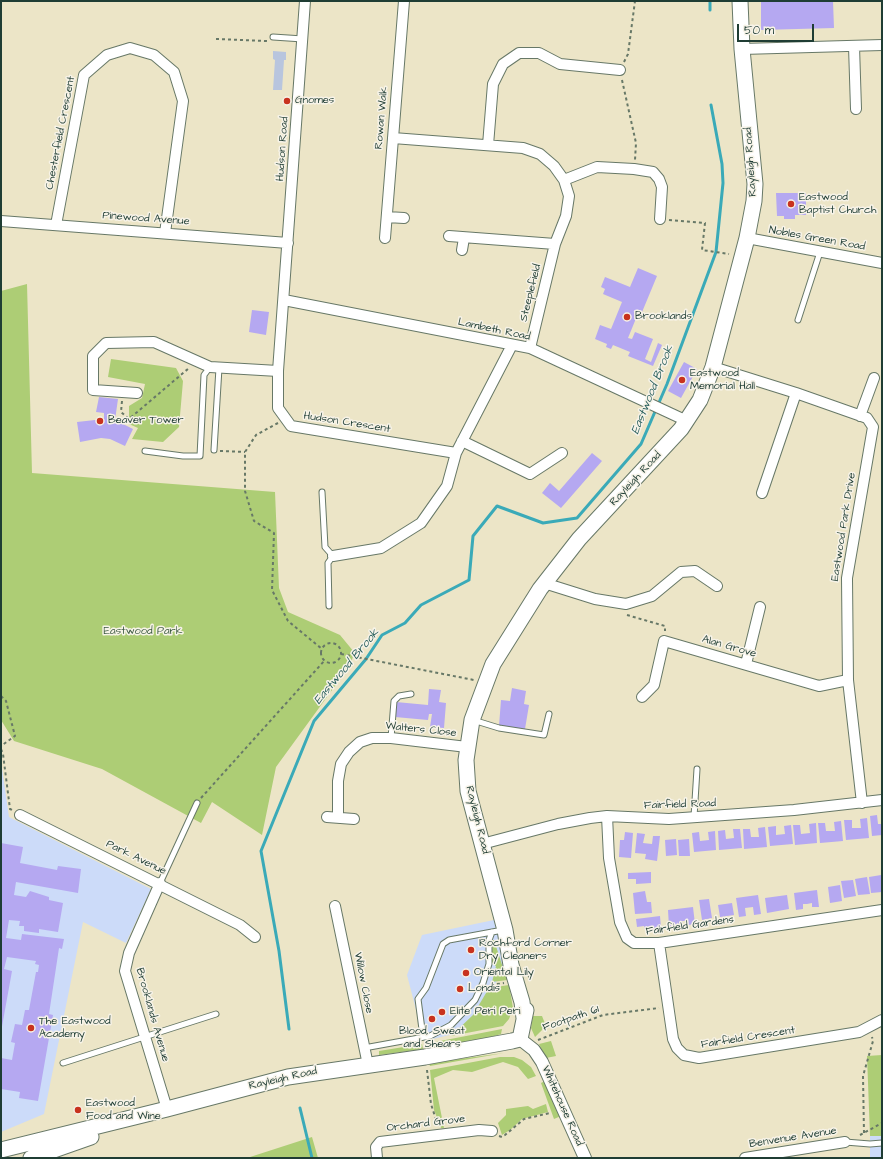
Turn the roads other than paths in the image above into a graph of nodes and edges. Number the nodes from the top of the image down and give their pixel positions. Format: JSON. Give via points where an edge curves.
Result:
{"nodes":[{"id":1,"x":305,"y":1,"type":"edge"},
{"id":2,"x":404,"y":1,"type":"edge"},
{"id":3,"x":740,"y":1,"type":"edge"},
{"id":4,"x":273,"y":37,"type":"road end"},
{"id":5,"x":303,"y":40,"type":"junction"},
{"id":6,"x":882,"y":45,"type":"edge"},
{"id":7,"x":854,"y":46,"type":"junction"},
{"id":8,"x":742,"y":49,"type":"junction"},
{"id":9,"x":620,"y":70,"type":"road end"},
{"id":10,"x":856,"y":109,"type":"dead end"},
{"id":11,"x":393,"y":138,"type":"junction"},
{"id":12,"x":488,"y":145,"type":"junction"},
{"id":13,"x":564,"y":180,"type":"junction"},
{"id":14,"x":387,"y":217,"type":"junction"},
{"id":15,"x":404,"y":218,"type":"dead end"},
{"id":16,"x":660,"y":219,"type":"road end"},
{"id":17,"x":1,"y":221,"type":"edge"},
{"id":18,"x":56,"y":225,"type":"junction"},
{"id":19,"x":165,"y":232,"type":"junction"},
{"id":20,"x":449,"y":236,"type":"dead end"},
{"id":21,"x":385,"y":238,"type":"dead end"},
{"id":22,"x":464,"y":238,"type":"junction"},
{"id":23,"x":747,"y":238,"type":"junction"},
{"id":24,"x":288,"y":243,"type":"junction"},
{"id":25,"x":555,"y":244,"type":"junction"},
{"id":26,"x":462,"y":250,"type":"dead end"},
{"id":27,"x":820,"y":252,"type":"junction"},
{"id":28,"x":882,"y":263,"type":"edge"},
{"id":29,"x":284,"y":300,"type":"junction"},
{"id":30,"x":798,"y":320,"type":"dead end"},
{"id":31,"x":512,"y":345,"type":"junction"},
{"id":32,"x":530,"y":348,"type":"junction"},
{"id":33,"x":215,"y":367,"type":"junction"},
{"id":34,"x":713,"y":367,"type":"junction"},
{"id":35,"x":278,"y":371,"type":"junction"},
{"id":36,"x":874,"y":378,"type":"dead end"},
{"id":37,"x":137,"y":393,"type":"dead end"},
{"id":38,"x":796,"y":393,"type":"junction"},
{"id":39,"x":860,"y":416,"type":"junction"},
{"id":40,"x":687,"y":420,"type":"junction"},
{"id":41,"x":462,"y":441,"type":"junction"},
{"id":42,"x":214,"y":450,"type":"dead end"},
{"id":43,"x":145,"y":451,"type":"dead end"},
{"id":44,"x":456,"y":453,"type":"junction"},
{"id":45,"x":562,"y":453,"type":"dead end"},
{"id":46,"x":322,"y":492,"type":"dead end"},
{"id":47,"x":762,"y":493,"type":"dead end"},
{"id":48,"x":333,"y":556,"type":"junction"},
{"id":49,"x":544,"y":583,"type":"junction"},
{"id":50,"x":717,"y":586,"type":"dead end"},
{"id":51,"x":329,"y":606,"type":"dead end"},
{"id":52,"x":760,"y":607,"type":"dead end"},
{"id":53,"x":746,"y":664,"type":"junction"},
{"id":54,"x":848,"y":680,"type":"junction"},
{"id":55,"x":411,"y":694,"type":"dead end"},
{"id":56,"x":642,"y":697,"type":"dead end"},
{"id":57,"x":549,"y":714,"type":"dead end"},
{"id":58,"x":472,"y":720,"type":"junction"},
{"id":59,"x":391,"y":738,"type":"junction"},
{"id":60,"x":467,"y":747,"type":"junction"},
{"id":61,"x":697,"y":769,"type":"dead end"},
{"id":62,"x":882,"y":800,"type":"edge"},
{"id":63,"x":197,"y":803,"type":"road end"},
{"id":64,"x":862,"y":803,"type":"junction"},
{"id":65,"x":20,"y":815,"type":"road end"},
{"id":66,"x":607,"y":816,"type":"junction"},
{"id":67,"x":327,"y":817,"type":"dead end"},
{"id":68,"x":338,"y":817,"type":"junction"},
{"id":69,"x":694,"y":817,"type":"junction"},
{"id":70,"x":354,"y":819,"type":"dead end"},
{"id":71,"x":482,"y":844,"type":"junction"},
{"id":72,"x":160,"y":884,"type":"junction"},
{"id":73,"x":335,"y":906,"type":"dead end"},
{"id":74,"x":882,"y":910,"type":"edge"},
{"id":75,"x":499,"y":931,"type":"junction"},
{"id":76,"x":255,"y":937,"type":"dead end"},
{"id":77,"x":659,"y":944,"type":"junction"},
{"id":78,"x":216,"y":1014,"type":"dead end"},
{"id":79,"x":882,"y":1020,"type":"edge"},
{"id":80,"x":145,"y":1037,"type":"junction"},
{"id":81,"x":423,"y":1037,"type":"junction"},
{"id":82,"x":524,"y":1042,"type":"junction"},
{"id":83,"x":363,"y":1048,"type":"junction"},
{"id":84,"x":63,"y":1063,"type":"dead end"},
{"id":85,"x":368,"y":1065,"type":"junction"},
{"id":86,"x":167,"y":1109,"type":"junction"},
{"id":87,"x":492,"y":1131,"type":"road end"},
{"id":88,"x":845,"y":1142,"type":"joint"},
{"id":89,"x":882,"y":1143,"type":"edge"},
{"id":90,"x":1,"y":1150,"type":"edge"},
{"id":91,"x":31,"y":1158,"type":"edge"},
{"id":92,"x":377,"y":1158,"type":"edge"},
{"id":93,"x":585,"y":1158,"type":"edge"},
{"id":94,"x":745,"y":1158,"type":"edge"}],
"edges":[{"from":1,"to":5,"type":"street","name":"Hudson Road"},
{"from":2,"to":11,"type":"street","name":"Rowan Walk"},
{"from":3,"to":8,"type":"main road","name":"Rayleigh Road"},
{"from":4,"to":5,"type":"lane"},
{"from":5,"to":24,"type":"street","name":"Hudson Road"},
{"from":6,"to":7,"type":"street"},
{"from":7,"to":8,"type":"street"},
{"from":7,"to":10,"type":"street"},
{"from":8,"to":23,"type":"main road","name":"Rayleigh Road","via":[[755,184]]},
{"from":9,"to":12,"type":"street","via":[[560,64],[540,53],[519,54],[503,64],[493,84]]},
{"from":11,"to":12,"type":"street","name":"Steeplefield"},
{"from":11,"to":14,"type":"street","name":"Rowan Walk"},
{"from":12,"to":13,"type":"street","name":"Steeplefield","via":[[523,148],[540,154],[554,166]]},
{"from":13,"to":16,"type":"street","via":[[596,168],[653,172],[662,187]]},
{"from":13,"to":25,"type":"street","name":"Steeplefield","via":[[569,196],[566,216]]},
{"from":14,"to":15,"type":"street"},
{"from":14,"to":21,"type":"street","name":"Rowan Walk"},
{"from":17,"to":18,"type":"street","name":"Pinewood Avenue"},
{"from":18,"to":19,"type":"street","name":"Pinewood Avenue"},
{"from":18,"to":19,"type":"street","name":"Chesterfield Crescent","via":[[84,75],[107,55],[130,48],[154,55],[174,72],[183,101]]},
{"from":19,"to":24,"type":"street","name":"Pinewood Avenue"},
{"from":20,"to":22,"type":"street"},
{"from":22,"to":25,"type":"street"},
{"from":22,"to":26,"type":"street"},
{"from":23,"to":27,"type":"street","name":"Nobles Green Road"},
{"from":23,"to":34,"type":"main road","name":"Rayleigh Road"},
{"from":24,"to":29,"type":"street","name":"Hudson Road"},
{"from":25,"to":32,"type":"street","name":"Steeplefield"},
{"from":27,"to":28,"type":"street","name":"Nobles Green Road"},
{"from":27,"to":30,"type":"lane"},
{"from":29,"to":31,"type":"street","name":"Lambeth Road"},
{"from":29,"to":35,"type":"street","name":"Hudson Road"},
{"from":31,"to":32,"type":"street","name":"Lambeth Road"},
{"from":31,"to":41,"type":"street"},
{"from":32,"to":40,"type":"street","name":"Lambeth Road"},
{"from":33,"to":35,"type":"street"},
{"from":33,"to":37,"type":"street","via":[[154,342],[106,343],[93,356],[93,390]]},
{"from":33,"to":42,"type":"lane"},
{"from":33,"to":43,"type":"lane","via":[[204,375],[200,456]]},
{"from":34,"to":38,"type":"street","name":"Eastwood Park Drive"},
{"from":34,"to":40,"type":"main road","name":"Rayleigh Road","via":[[700,400]]},
{"from":35,"to":44,"type":"street","name":"Hudson Crescent","via":[[278,408],[291,426]]},
{"from":36,"to":39,"type":"street"},
{"from":38,"to":39,"type":"street","name":"Eastwood Park Drive"},
{"from":38,"to":47,"type":"street"},
{"from":39,"to":54,"type":"street","name":"Eastwood Park Drive","via":[[867,418],[873,427],[846,578]]},
{"from":40,"to":49,"type":"main road","name":"Rayleigh Road","via":[[579,540]]},
{"from":41,"to":44,"type":"street"},
{"from":41,"to":45,"type":"street","via":[[530,474]]},
{"from":44,"to":48,"type":"street","via":[[447,486],[421,523],[381,548]]},
{"from":46,"to":48,"type":"lane","via":[[325,547]]},
{"from":48,"to":51,"type":"lane","via":[[328,563]]},
{"from":49,"to":50,"type":"street","via":[[595,600],[626,604],[652,596],[681,572],[695,571]]},
{"from":49,"to":58,"type":"main road","name":"Rayleigh Road","via":[[502,647],[485,682]]},
{"from":52,"to":53,"type":"street"},
{"from":53,"to":54,"type":"street","name":"Alan Grove","via":[[819,686]]},
{"from":53,"to":56,"type":"street","name":"Alan Grove","via":[[664,641],[654,685]]},
{"from":54,"to":64,"type":"street","name":"Eastwood Park Drive"},
{"from":55,"to":59,"type":"lane","via":[[399,696],[394,701]]},
{"from":57,"to":58,"type":"lane","via":[[544,735],[500,728]]},
{"from":58,"to":60,"type":"main road","name":"Rayleigh Road"},
{"from":59,"to":60,"type":"street","name":"Walters Close"},
{"from":59,"to":68,"type":"street","name":"Walters Close","via":[[372,738],[360,742],[344,758],[338,780]]},
{"from":60,"to":71,"type":"main road","name":"Rayleigh Road","via":[[468,791]]},
{"from":61,"to":69,"type":"lane"},
{"from":62,"to":64,"type":"street","name":"Fairfield Road"},
{"from":63,"to":72,"type":"lane"},
{"from":64,"to":69,"type":"street","name":"Fairfield Road"},
{"from":65,"to":72,"type":"street","name":"Park Avenue"},
{"from":66,"to":69,"type":"street","name":"Fairfield Road","via":[[655,819]]},
{"from":66,"to":71,"type":"street","name":"Fairfield Road","via":[[574,820]]},
{"from":66,"to":77,"type":"street","name":"Fairfield Gardens","via":[[609,858],[623,932],[634,944]]},
{"from":67,"to":68,"type":"street"},
{"from":68,"to":70,"type":"street"},
{"from":71,"to":75,"type":"main road","name":"Rayleigh Road"},
{"from":72,"to":76,"type":"street","name":"Park Avenue","via":[[240,925]]},
{"from":72,"to":80,"type":"street","name":"Brooklands Avenue","via":[[125,967]]},
{"from":73,"to":83,"type":"street","name":"Willow Close"},
{"from":74,"to":77,"type":"street","name":"Fairfield Gardens"},
{"from":75,"to":81,"type":"lane","via":[[489,940],[489,964],[475,1000],[452,1025]]},
{"from":75,"to":81,"type":"lane","via":[[449,940],[443,944],[426,988],[418,999]]},
{"from":75,"to":82,"type":"main road","name":"Rayleigh Road","via":[[522,1002]]},
{"from":77,"to":79,"type":"street","name":"Fairfield Crescent","via":[[675,1043],[684,1055],[691,1058],[859,1032]]},
{"from":78,"to":80,"type":"lane"},
{"from":80,"to":84,"type":"lane"},
{"from":80,"to":86,"type":"street","name":"Brooklands Avenue"},
{"from":81,"to":83,"type":"lane"},
{"from":82,"to":85,"type":"main road","name":"Rayleigh Road"},
{"from":82,"to":93,"type":"street","name":"Whitehouse Road","via":[[538,1056],[550,1077]]},
{"from":83,"to":85,"type":"street","name":"Willow Close"},
{"from":85,"to":86,"type":"main road","name":"Rayleigh Road","via":[[288,1077]]},
{"from":86,"to":90,"type":"main road","name":"Rayleigh Road"},
{"from":86,"to":91,"type":"main road","name":"Rayleigh Road"},
{"from":87,"to":92,"type":"street","name":"Orchard Grove","via":[[479,1130],[380,1142],[376,1147]]},
{"from":88,"to":89,"type":"lane"},
{"from":88,"to":94,"type":"street","name":"Benvenue Avenue"}]}
